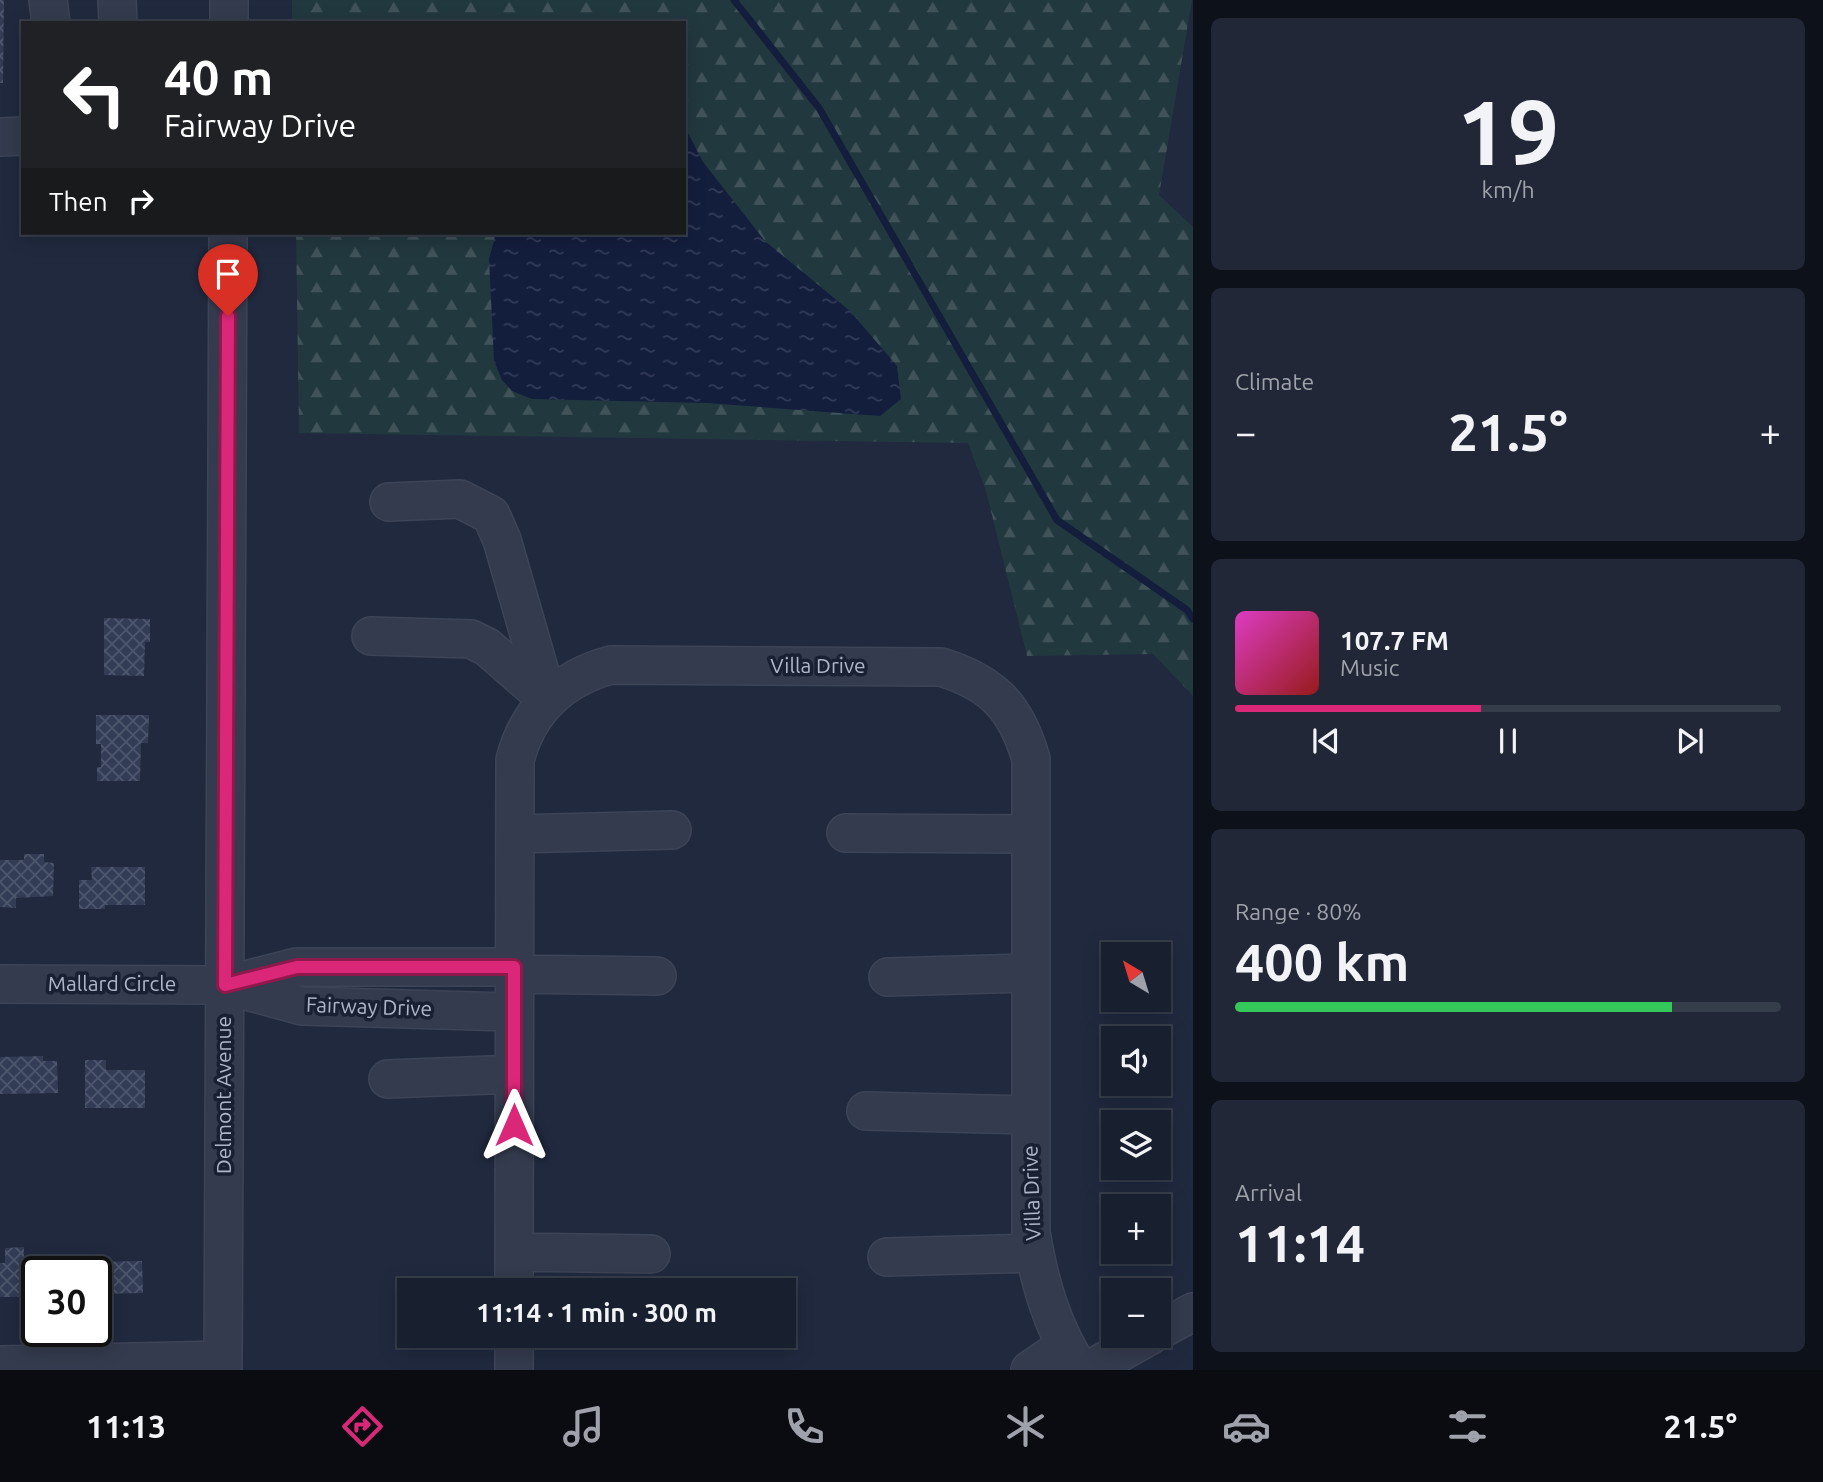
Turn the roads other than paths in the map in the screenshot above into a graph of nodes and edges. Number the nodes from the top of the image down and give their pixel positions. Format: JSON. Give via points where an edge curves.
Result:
{"nodes":[{"id":1,"x":48,"y":0,"type":"edge"},
{"id":2,"x":117,"y":0,"type":"edge"},
{"id":3,"x":229,"y":0,"type":"edge"},
{"id":4,"x":51,"y":21,"type":"edge"},
{"id":5,"x":118,"y":21,"type":"edge"},
{"id":6,"x":229,"y":21,"type":"edge"},
{"id":7,"x":21,"y":136,"type":"edge"},
{"id":8,"x":0,"y":137,"type":"edge"},
{"id":9,"x":228,"y":235,"type":"edge"},
{"id":10,"x":389,"y":502,"type":"dead end"},
{"id":11,"x":371,"y":636,"type":"dead end"},
{"id":12,"x":548,"y":700,"type":"junction"},
{"id":13,"x":672,"y":830,"type":"dead end"},
{"id":14,"x":846,"y":833,"type":"dead end"},
{"id":15,"x":515,"y":834,"type":"junction"},
{"id":16,"x":1031,"y":834,"type":"junction"},
{"id":17,"x":514,"y":970,"type":"junction"},
{"id":18,"x":1031,"y":973,"type":"junction"},
{"id":19,"x":657,"y":976,"type":"dead end"},
{"id":20,"x":888,"y":977,"type":"dead end"},
{"id":21,"x":0,"y":984,"type":"edge"},
{"id":22,"x":225,"y":985,"type":"junction"},
{"id":23,"x":514,"y":1012,"type":"junction"},
{"id":24,"x":514,"y":1074,"type":"junction"},
{"id":25,"x":388,"y":1079,"type":"dead end"},
{"id":26,"x":866,"y":1111,"type":"dead end"},
{"id":27,"x":1031,"y":1115,"type":"junction"},
{"id":28,"x":514,"y":1252,"type":"junction"},
{"id":29,"x":1034,"y":1253,"type":"junction"},
{"id":30,"x":651,"y":1254,"type":"dead end"},
{"id":31,"x":887,"y":1257,"type":"dead end"},
{"id":32,"x":514,"y":1278,"type":"edge"},
{"id":33,"x":1193,"y":1312,"type":"edge"},
{"id":34,"x":1171,"y":1324,"type":"edge"},
{"id":35,"x":514,"y":1348,"type":"edge"},
{"id":36,"x":1116,"y":1348,"type":"edge"},
{"id":37,"x":1078,"y":1362,"type":"edge"},
{"id":38,"x":0,"y":1365,"type":"edge"},
{"id":39,"x":223,"y":1365,"type":"edge"},
{"id":40,"x":513,"y":1370,"type":"edge"},
{"id":41,"x":1030,"y":1370,"type":"edge"}],
"edges":[{"from":1,"to":4,"type":"street"},
{"from":2,"to":5,"type":"street"},
{"from":3,"to":6,"type":"street"},
{"from":7,"to":8,"type":"street"},
{"from":9,"to":22,"type":"street","name":"Delmont Avenue"},
{"from":10,"to":12,"type":"street","via":[[460,499],[491,515]]},
{"from":11,"to":12,"type":"street","via":[[471,639],[487,647]]},
{"from":12,"to":15,"type":"street","name":"Villa Drive","via":[[522,735],[515,760]]},
{"from":12,"to":16,"type":"street","name":"Villa Drive","via":[[586,672],[611,665],[941,667],[992,691],[1017,720],[1031,759]]},
{"from":13,"to":15,"type":"street"},
{"from":14,"to":16,"type":"street"},
{"from":15,"to":17,"type":"street","name":"Villa Drive"},
{"from":16,"to":18,"type":"street","name":"Villa Drive"},
{"from":17,"to":19,"type":"street","name":"Fairway Drive"},
{"from":17,"to":22,"type":"street","name":"Fairway Drive","via":[[297,967]]},
{"from":17,"to":23,"type":"street","name":"Villa Drive"},
{"from":18,"to":20,"type":"street"},
{"from":18,"to":27,"type":"street","name":"Villa Drive"},
{"from":21,"to":22,"type":"street","name":"Mallard Circle"},
{"from":22,"to":23,"type":"street","name":"Fairway Drive","via":[[302,1006]]},
{"from":22,"to":39,"type":"street","name":"Delmont Avenue"},
{"from":23,"to":24,"type":"street","name":"Villa Drive"},
{"from":24,"to":25,"type":"street"},
{"from":24,"to":28,"type":"street","name":"Villa Drive"},
{"from":26,"to":27,"type":"street"},
{"from":27,"to":29,"type":"street","name":"Villa Drive"},
{"from":28,"to":30,"type":"street"},
{"from":28,"to":32,"type":"street","name":"Villa Drive"},
{"from":29,"to":31,"type":"street"},
{"from":29,"to":37,"type":"street","name":"Villa Drive","via":[[1046,1302]]},
{"from":33,"to":34,"type":"street"},
{"from":35,"to":40,"type":"street"},
{"from":36,"to":37,"type":"street"},
{"from":37,"to":41,"type":"street"},
{"from":38,"to":39,"type":"street"}]}
